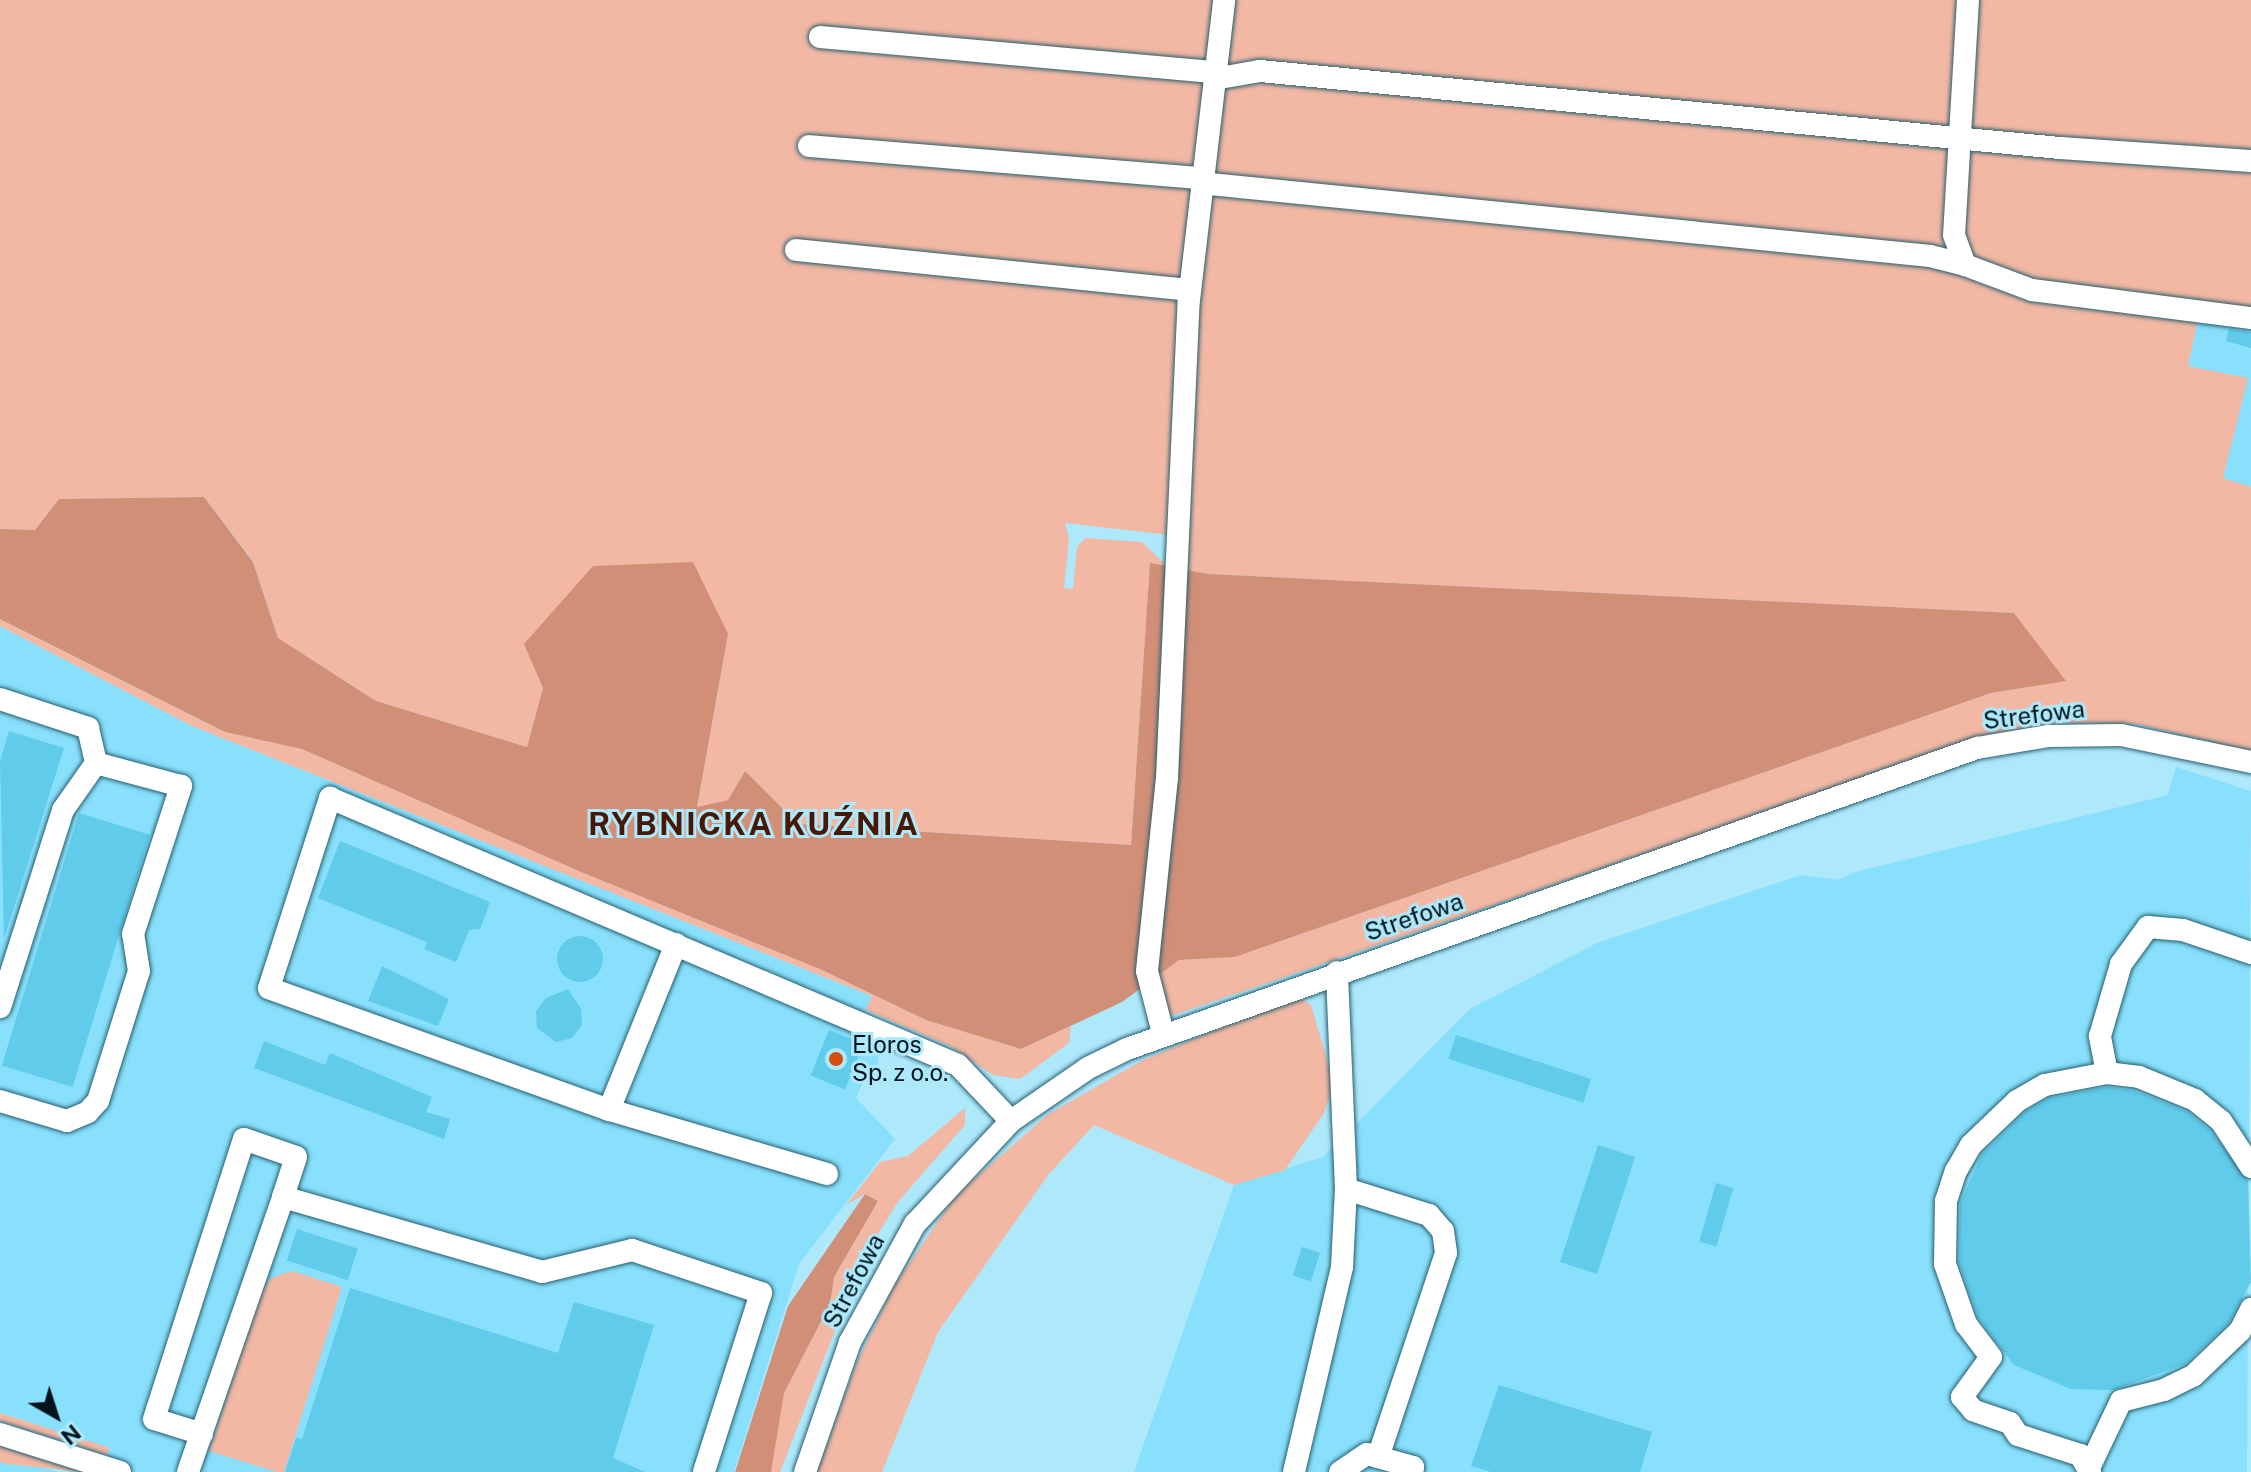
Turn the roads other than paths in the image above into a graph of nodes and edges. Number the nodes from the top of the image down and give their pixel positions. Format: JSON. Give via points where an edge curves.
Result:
{"nodes":[{"id":1,"x":1224,"y":0,"type":"edge"},
{"id":2,"x":1967,"y":0,"type":"edge"},
{"id":3,"x":820,"y":37,"type":"dead end"},
{"id":4,"x":1214,"y":76,"type":"junction"},
{"id":5,"x":1957,"y":137,"type":"junction"},
{"id":6,"x":809,"y":146,"type":"dead end"},
{"id":7,"x":2251,"y":161,"type":"edge"},
{"id":8,"x":1200,"y":181,"type":"junction"},
{"id":9,"x":796,"y":250,"type":"dead end"},
{"id":10,"x":1965,"y":265,"type":"junction"},
{"id":11,"x":1190,"y":290,"type":"junction"},
{"id":12,"x":2251,"y":318,"type":"edge"},
{"id":13,"x":0,"y":699,"type":"edge"},
{"id":14,"x":2251,"y":762,"type":"edge"},
{"id":15,"x":96,"y":763,"type":"junction"},
{"id":16,"x":676,"y":944,"type":"junction"},
{"id":17,"x":2251,"y":953,"type":"edge"},
{"id":18,"x":1337,"y":972,"type":"junction"},
{"id":19,"x":0,"y":1007,"type":"edge"},
{"id":20,"x":1163,"y":1033,"type":"junction"},
{"id":21,"x":2107,"y":1073,"type":"junction"},
{"id":22,"x":0,"y":1101,"type":"edge"},
{"id":23,"x":609,"y":1110,"type":"junction"},
{"id":24,"x":1011,"y":1121,"type":"junction"},
{"id":25,"x":2251,"y":1167,"type":"edge"},
{"id":26,"x":827,"y":1174,"type":"dead end"},
{"id":27,"x":1346,"y":1189,"type":"junction"},
{"id":28,"x":283,"y":1197,"type":"junction"},
{"id":29,"x":2251,"y":1309,"type":"edge"},
{"id":30,"x":0,"y":1434,"type":"edge"},
{"id":31,"x":202,"y":1434,"type":"junction"},
{"id":32,"x":1378,"y":1457,"type":"junction"},
{"id":33,"x":2090,"y":1470,"type":"edge"},
{"id":34,"x":1299,"y":1471,"type":"edge"},
{"id":35,"x":120,"y":1472,"type":"edge"},
{"id":36,"x":188,"y":1472,"type":"edge"},
{"id":37,"x":704,"y":1472,"type":"edge"},
{"id":38,"x":805,"y":1472,"type":"edge"},
{"id":39,"x":1340,"y":1472,"type":"edge"},
{"id":40,"x":1412,"y":1472,"type":"edge"}],
"edges":[{"from":1,"to":4,"type":"street"},
{"from":2,"to":5,"type":"street"},
{"from":3,"to":4,"type":"street"},
{"from":4,"to":5,"type":"street","via":[[1273,72]]},
{"from":4,"to":8,"type":"street"},
{"from":5,"to":7,"type":"street"},
{"from":5,"to":10,"type":"street","via":[[1954,235]]},
{"from":6,"to":8,"type":"street"},
{"from":8,"to":10,"type":"street","via":[[1930,256]]},
{"from":8,"to":11,"type":"street"},
{"from":9,"to":11,"type":"street"},
{"from":10,"to":12,"type":"street","via":[[2032,290]]},
{"from":11,"to":20,"type":"street","via":[[1167,778],[1147,971]]},
{"from":13,"to":15,"type":"street","via":[[88,728]]},
{"from":14,"to":18,"type":"street","name":"Strefowa","via":[[2121,735],[2049,736],[1977,748]]},
{"from":15,"to":19,"type":"street","via":[[63,810]]},
{"from":15,"to":22,"type":"street","via":[[181,786],[133,934],[139,971],[98,1101],[88,1112],[67,1121]]},
{"from":16,"to":23,"type":"street"},
{"from":16,"to":23,"type":"street","via":[[330,798],[269,988]]},
{"from":16,"to":24,"type":"street","via":[[958,1065]]},
{"from":17,"to":21,"type":"street","via":[[2183,930],[2148,927],[2121,964],[2100,1036]]},
{"from":18,"to":20,"type":"street","name":"Strefowa"},
{"from":18,"to":27,"type":"street"},
{"from":20,"to":24,"type":"street","name":"Strefowa","via":[[1088,1068]]},
{"from":21,"to":25,"type":"street","via":[[2139,1077],[2195,1100],[2221,1121]]},
{"from":21,"to":33,"type":"street","via":[[2045,1085],[1992,1120],[1956,1171],[1942,1232],[1953,1297],[1991,1357],[1962,1397],[1973,1410],[2010,1423],[2018,1435],[2080,1455]]},
{"from":23,"to":26,"type":"street"},
{"from":24,"to":38,"type":"street","name":"Strefowa","via":[[940,1192],[895,1255],[850,1342]]},
{"from":27,"to":32,"type":"street","via":[[1429,1215],[1443,1231],[1446,1253]]},
{"from":27,"to":34,"type":"street","via":[[1342,1267]]},
{"from":28,"to":31,"type":"street"},
{"from":28,"to":31,"type":"street","via":[[296,1157],[244,1139],[154,1419]]},
{"from":28,"to":37,"type":"street","via":[[542,1272],[632,1250],[761,1293]]},
{"from":29,"to":33,"type":"street","via":[[2240,1331],[2193,1376],[2121,1401]]},
{"from":30,"to":35,"type":"street"},
{"from":31,"to":36,"type":"street"},
{"from":32,"to":39,"type":"street","via":[[1367,1454]]},
{"from":32,"to":40,"type":"street","via":[[1413,1467]]}]}
